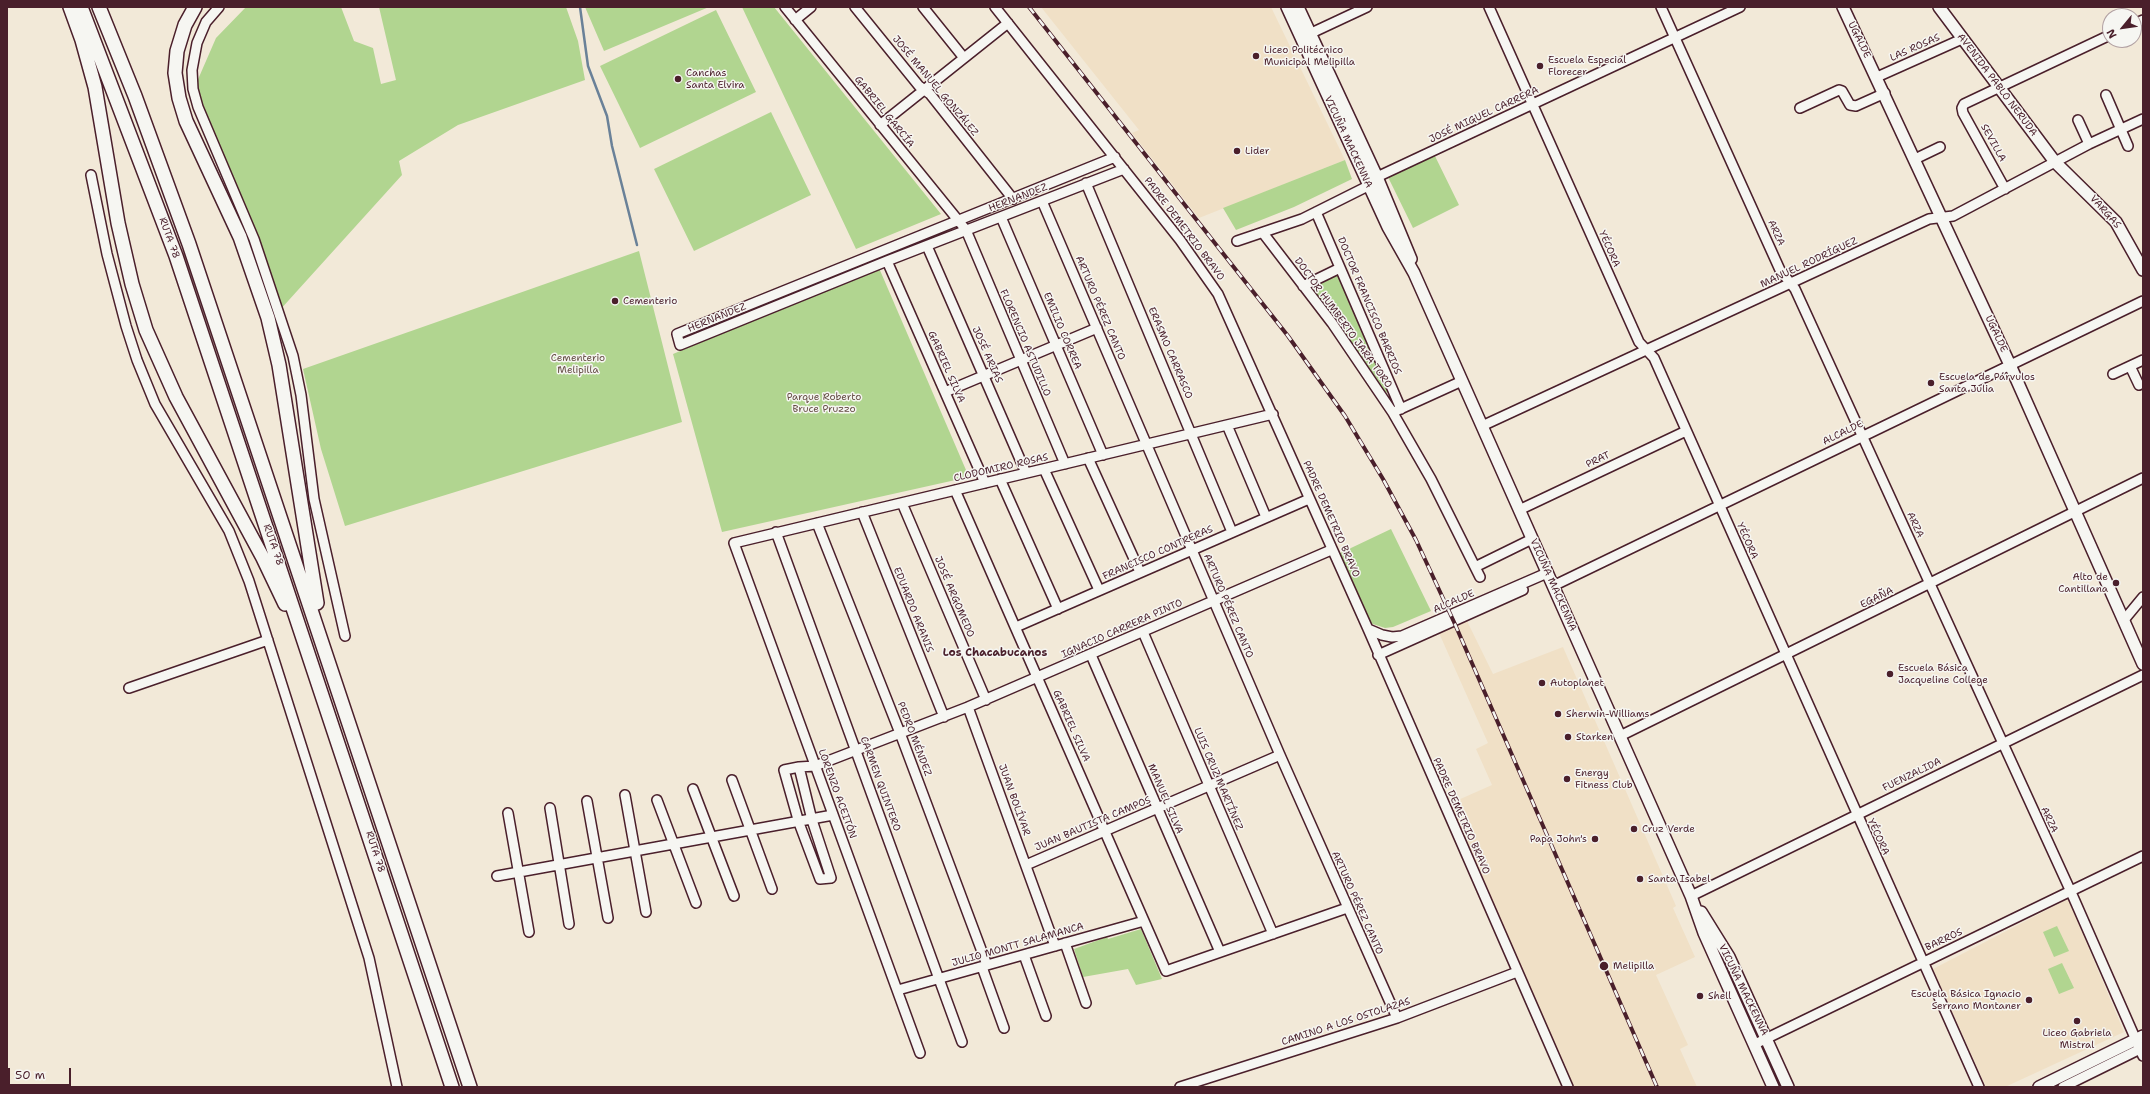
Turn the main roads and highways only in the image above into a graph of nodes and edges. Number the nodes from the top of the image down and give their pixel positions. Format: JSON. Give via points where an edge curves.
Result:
{"nodes":[{"id":1,"x":70,"y":7,"type":"edge"},
{"id":2,"x":81,"y":7,"type":"edge"},
{"id":3,"x":99,"y":7,"type":"edge"},
{"id":4,"x":195,"y":7,"type":"edge"},
{"id":5,"x":1287,"y":7,"type":"edge"},
{"id":6,"x":1298,"y":7,"type":"edge"},
{"id":7,"x":1843,"y":7,"type":"edge"},
{"id":8,"x":1938,"y":7,"type":"edge"},
{"id":9,"x":1306,"y":36,"type":"junction"},
{"id":10,"x":2055,"y":162,"type":"joint"},
{"id":11,"x":2143,"y":270,"type":"edge"},
{"id":12,"x":1414,"y":273,"type":"junction"},
{"id":13,"x":2143,"y":664,"type":"edge"},
{"id":14,"x":313,"y":667,"type":"junction"},
{"id":15,"x":336,"y":680,"type":"junction"},
{"id":16,"x":1691,"y":896,"type":"junction"},
{"id":17,"x":2140,"y":1045,"type":"edge"},
{"id":18,"x":452,"y":1087,"type":"edge"},
{"id":19,"x":470,"y":1087,"type":"edge"},
{"id":20,"x":1773,"y":1087,"type":"edge"},
{"id":21,"x":1788,"y":1087,"type":"edge"},
{"id":22,"x":2039,"y":1087,"type":"edge"}],
"edges":[{"from":1,"to":14,"type":"highway","via":[[95,88],[118,223],[146,330],[176,397],[263,558]]},
{"from":2,"to":14,"type":"highway","name":"RUTA 78","via":[[176,256]]},
{"from":3,"to":15,"type":"highway","name":"RUTA 78","via":[[190,244]]},
{"from":4,"to":15,"type":"highway","via":[[183,29],[177,51],[175,73],[179,98],[186,121],[240,237],[268,318],[279,365],[312,575]]},
{"from":5,"to":9,"type":"main road","name":"VICUÑA MACKENNA"},
{"from":6,"to":9,"type":"main road","name":"VICUÑA MACKENNA"},
{"from":7,"to":13,"type":"main road","name":"UGALDE","via":[[2010,365]]},
{"from":8,"to":10,"type":"main road","name":"AVENIDA PABLO NERUDA"},
{"from":9,"to":12,"type":"main road","name":"VICUÑA MACKENNA","via":[[1368,186],[1391,234]]},
{"from":9,"to":12,"type":"main road","name":"VICUÑA MACKENNA","via":[[1377,177],[1404,240]]},
{"from":10,"to":11,"type":"main road","name":"VARGAS","via":[[2116,222]]},
{"from":12,"to":16,"type":"main road","name":"VICUÑA MACKENNA"},
{"from":14,"to":18,"type":"highway","name":"RUTA 78"},
{"from":15,"to":19,"type":"highway","name":"RUTA 78"},
{"from":16,"to":20,"type":"main road","name":"VICUÑA MACKENNA","via":[[1704,933]]},
{"from":16,"to":21,"type":"main road","name":"VICUÑA MACKENNA","via":[[1729,957]]},
{"from":17,"to":22,"type":"main road"}]}
